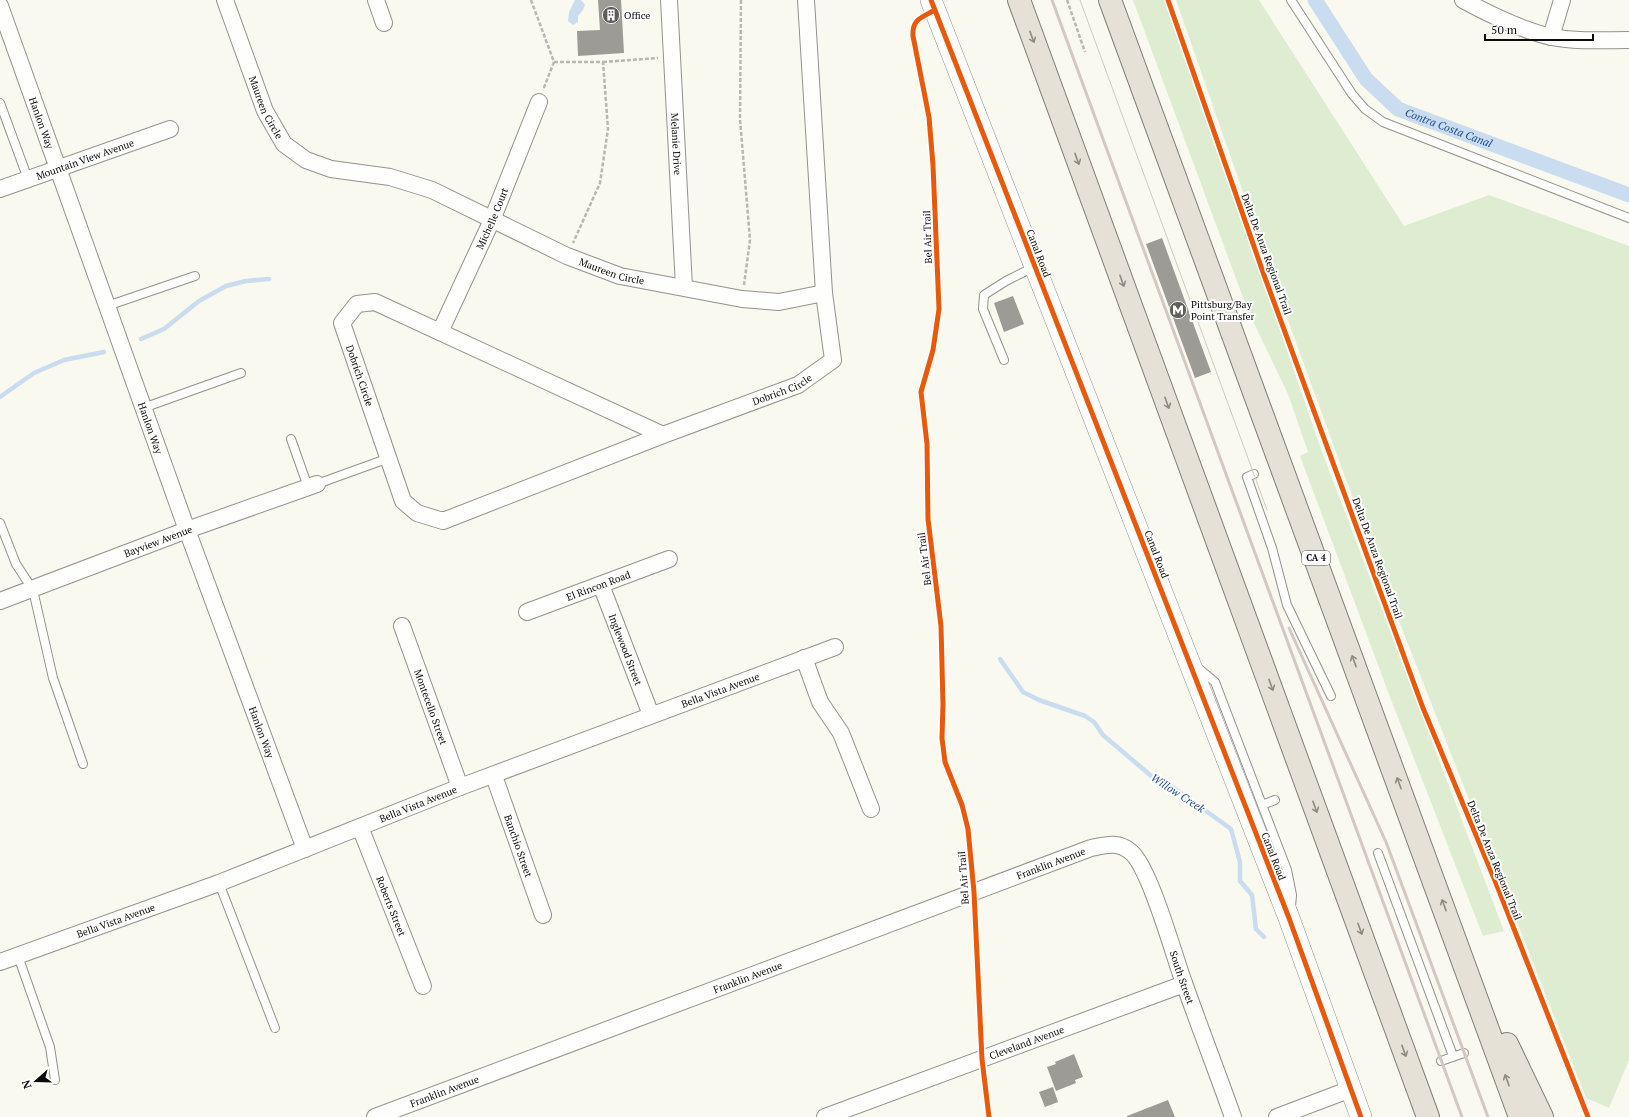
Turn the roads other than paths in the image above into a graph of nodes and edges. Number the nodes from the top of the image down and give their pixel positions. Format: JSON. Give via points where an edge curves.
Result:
{"nodes":[{"id":1,"x":225,"y":0,"type":"edge"},
{"id":2,"x":376,"y":0,"type":"edge"},
{"id":3,"x":669,"y":0,"type":"edge"},
{"id":4,"x":806,"y":0,"type":"edge"},
{"id":5,"x":931,"y":0,"type":"edge"},
{"id":6,"x":1019,"y":0,"type":"edge"},
{"id":7,"x":1110,"y":0,"type":"edge"},
{"id":8,"x":1292,"y":0,"type":"edge"},
{"id":9,"x":1463,"y":0,"type":"edge"},
{"id":10,"x":1562,"y":0,"type":"edge"},
{"id":11,"x":0,"y":6,"type":"edge"},
{"id":12,"x":384,"y":23,"type":"dead end"},
{"id":13,"x":1551,"y":37,"type":"junction"},
{"id":14,"x":1629,"y":40,"type":"edge"},
{"id":15,"x":539,"y":102,"type":"road end"},
{"id":16,"x":0,"y":103,"type":"edge"},
{"id":17,"x":170,"y":129,"type":"dead end"},
{"id":18,"x":58,"y":169,"type":"junction"},
{"id":19,"x":28,"y":179,"type":"junction"},
{"id":20,"x":0,"y":189,"type":"edge"},
{"id":21,"x":1629,"y":218,"type":"edge"},
{"id":22,"x":492,"y":220,"type":"junction"},
{"id":23,"x":1035,"y":267,"type":"junction"},
{"id":24,"x":195,"y":276,"type":"dead end"},
{"id":25,"x":684,"y":287,"type":"junction"},
{"id":26,"x":824,"y":293,"type":"junction"},
{"id":27,"x":107,"y":306,"type":"junction"},
{"id":28,"x":440,"y":332,"type":"junction"},
{"id":29,"x":1004,"y":360,"type":"dead end"},
{"id":30,"x":241,"y":373,"type":"dead end"},
{"id":31,"x":143,"y":408,"type":"junction"},
{"id":32,"x":663,"y":435,"type":"junction"},
{"id":33,"x":291,"y":438,"type":"dead end"},
{"id":34,"x":388,"y":458,"type":"junction"},
{"id":35,"x":1254,"y":474,"type":"dead end"},
{"id":36,"x":313,"y":485,"type":"junction"},
{"id":37,"x":0,"y":523,"type":"edge"},
{"id":38,"x":187,"y":530,"type":"junction"},
{"id":39,"x":669,"y":559,"type":"dead end"},
{"id":40,"x":601,"y":584,"type":"junction"},
{"id":41,"x":33,"y":590,"type":"junction"},
{"id":42,"x":0,"y":602,"type":"edge"},
{"id":43,"x":527,"y":612,"type":"dead end"},
{"id":44,"x":402,"y":626,"type":"dead end"},
{"id":45,"x":835,"y":647,"type":"dead end"},
{"id":46,"x":804,"y":658,"type":"junction"},
{"id":47,"x":1188,"y":660,"type":"junction"},
{"id":48,"x":1331,"y":696,"type":"dead end"},
{"id":49,"x":651,"y":715,"type":"junction"},
{"id":50,"x":83,"y":764,"type":"dead end"},
{"id":51,"x":494,"y":776,"type":"junction"},
{"id":52,"x":460,"y":787,"type":"junction"},
{"id":53,"x":1275,"y":800,"type":"dead end"},
{"id":54,"x":1262,"y":805,"type":"junction"},
{"id":55,"x":872,"y":809,"type":"dead end"},
{"id":56,"x":360,"y":826,"type":"junction"},
{"id":57,"x":1121,"y":845,"type":"joint"},
{"id":58,"x":305,"y":849,"type":"junction"},
{"id":59,"x":1378,"y":853,"type":"dead end"},
{"id":60,"x":219,"y":883,"type":"junction"},
{"id":61,"x":544,"y":915,"type":"dead end"},
{"id":62,"x":1289,"y":918,"type":"junction"},
{"id":63,"x":1452,"y":929,"type":"junction"},
{"id":64,"x":18,"y":956,"type":"junction"},
{"id":65,"x":0,"y":962,"type":"edge"},
{"id":66,"x":1184,"y":984,"type":"junction"},
{"id":67,"x":423,"y":986,"type":"dead end"},
{"id":68,"x":275,"y":1028,"type":"dead end"},
{"id":69,"x":1464,"y":1052,"type":"dead end"},
{"id":70,"x":1453,"y":1056,"type":"junction"},
{"id":71,"x":1442,"y":1061,"type":"dead end"},
{"id":72,"x":1413,"y":1074,"type":"junction"},
{"id":73,"x":56,"y":1080,"type":"dead end"},
{"id":74,"x":1351,"y":1089,"type":"junction"},
{"id":75,"x":375,"y":1117,"type":"edge"},
{"id":76,"x":825,"y":1117,"type":"edge"},
{"id":77,"x":1233,"y":1117,"type":"edge"},
{"id":78,"x":1277,"y":1117,"type":"edge"},
{"id":79,"x":1361,"y":1117,"type":"edge"},
{"id":80,"x":1420,"y":1117,"type":"edge"},
{"id":81,"x":1428,"y":1117,"type":"edge"},
{"id":82,"x":1520,"y":1117,"type":"edge"},
{"id":83,"x":1542,"y":1117,"type":"edge"}],
"edges":[{"from":1,"to":22,"type":"street","name":"Maureen Circle","via":[[265,111],[284,144],[306,160],[331,169],[390,177],[432,190]]},
{"from":2,"to":12,"type":"street"},
{"from":3,"to":25,"type":"street","name":"Melanie Drive"},
{"from":4,"to":26,"type":"street"},
{"from":5,"to":23,"type":"street","name":"Canal Road"},
{"from":6,"to":72,"type":"highway","one_way":true},
{"from":63,"to":7,"type":"highway","number":"CA 4","one_way":true},
{"from":8,"to":21,"type":"lane","via":[[1352,94],[1365,109],[1383,122]]},
{"from":9,"to":13,"type":"street","via":[[1496,18]]},
{"from":10,"to":13,"type":"street"},
{"from":11,"to":18,"type":"street","name":"Hanlon Way"},
{"from":13,"to":14,"type":"street"},
{"from":15,"to":22,"type":"street","name":"Michelle Court"},
{"from":16,"to":19,"type":"lane"},
{"from":17,"to":18,"type":"street","name":"Mountain View Avenue"},
{"from":18,"to":19,"type":"street","name":"Mountain View Avenue"},
{"from":18,"to":27,"type":"street","name":"Hanlon Way"},
{"from":19,"to":20,"type":"street","name":"Mountain View Avenue"},
{"from":22,"to":25,"type":"street","name":"Maureen Circle","via":[[567,256],[620,276]]},
{"from":22,"to":28,"type":"street","name":"Michelle Court"},
{"from":23,"to":29,"type":"lane","via":[[1006,280],[984,295],[983,309]]},
{"from":23,"to":47,"type":"street","name":"Canal Road"},
{"from":24,"to":27,"type":"lane"},
{"from":25,"to":26,"type":"street","name":"Maureen Circle","via":[[742,299],[779,302]]},
{"from":26,"to":32,"type":"street","name":"Dobrich Circle","via":[[833,360],[798,385]]},
{"from":27,"to":31,"type":"street","name":"Hanlon Way"},
{"from":28,"to":32,"type":"street","name":"Dobrich Circle"},
{"from":28,"to":34,"type":"street","name":"Dobrich Circle","via":[[375,302],[357,304],[342,324]]},
{"from":30,"to":31,"type":"lane"},
{"from":31,"to":38,"type":"street","name":"Hanlon Way"},
{"from":32,"to":34,"type":"street","name":"Dobrich Circle","via":[[443,521],[417,513],[403,501]]},
{"from":33,"to":36,"type":"lane"},
{"from":34,"to":36,"type":"lane"},
{"from":35,"to":48,"type":"lane","via":[[1246,476],[1272,548],[1283,595]]},
{"from":36,"to":38,"type":"street","name":"Bayview Avenue"},
{"from":37,"to":41,"type":"lane","via":[[16,564]]},
{"from":38,"to":41,"type":"street","name":"Bayview Avenue"},
{"from":38,"to":58,"type":"street","name":"Hanlon Way"},
{"from":39,"to":40,"type":"street","name":"El Rincon Road"},
{"from":40,"to":43,"type":"street","name":"El Rincon Road"},
{"from":40,"to":49,"type":"street","name":"Inglewood Street"},
{"from":41,"to":42,"type":"street","name":"Bayview Avenue"},
{"from":41,"to":50,"type":"lane","via":[[53,678]]},
{"from":44,"to":52,"type":"street","name":"Montecello Street"},
{"from":45,"to":46,"type":"street","name":"Bella Vista Avenue"},
{"from":46,"to":49,"type":"street","name":"Bella Vista Avenue"},
{"from":46,"to":55,"type":"street","via":[[820,702],[841,733]]},
{"from":47,"to":54,"type":"lane","via":[[1215,682]]},
{"from":47,"to":62,"type":"street","name":"Canal Road"},
{"from":49,"to":51,"type":"street","name":"Bella Vista Avenue"},
{"from":51,"to":52,"type":"street","name":"Bella Vista Avenue"},
{"from":51,"to":61,"type":"street","name":"Banchio Street"},
{"from":52,"to":56,"type":"street","name":"Bella Vista Avenue"},
{"from":53,"to":54,"type":"lane"},
{"from":54,"to":62,"type":"lane","via":[[1287,870],[1292,895]]},
{"from":56,"to":58,"type":"street","name":"Bella Vista Avenue"},
{"from":56,"to":67,"type":"street","name":"Roberts Street"},
{"from":57,"to":66,"type":"street","name":"South Street","via":[[1140,862],[1148,879]]},
{"from":57,"to":75,"type":"street","name":"Franklin Avenue","via":[[1091,848]]},
{"from":58,"to":60,"type":"street","name":"Bella Vista Avenue"},
{"from":59,"to":70,"type":"lane"},
{"from":60,"to":64,"type":"street","name":"Bella Vista Avenue"},
{"from":60,"to":68,"type":"lane"},
{"from":62,"to":74,"type":"street","name":"Canal Road"},
{"from":82,"to":63,"type":"highway","number":"CA 4","one_way":true},
{"from":63,"to":83,"type":"highway"},
{"from":64,"to":65,"type":"street","name":"Bella Vista Avenue"},
{"from":64,"to":73,"type":"lane","via":[[50,1047]]},
{"from":66,"to":76,"type":"street","name":"Cleveland Avenue"},
{"from":66,"to":77,"type":"street","name":"South Street"},
{"from":69,"to":70,"type":"lane"},
{"from":70,"to":71,"type":"lane"},
{"from":72,"to":80,"type":"highway"},
{"from":72,"to":81,"type":"highway"},
{"from":74,"to":78,"type":"street"},
{"from":74,"to":79,"type":"street","name":"Canal Road"}]}
